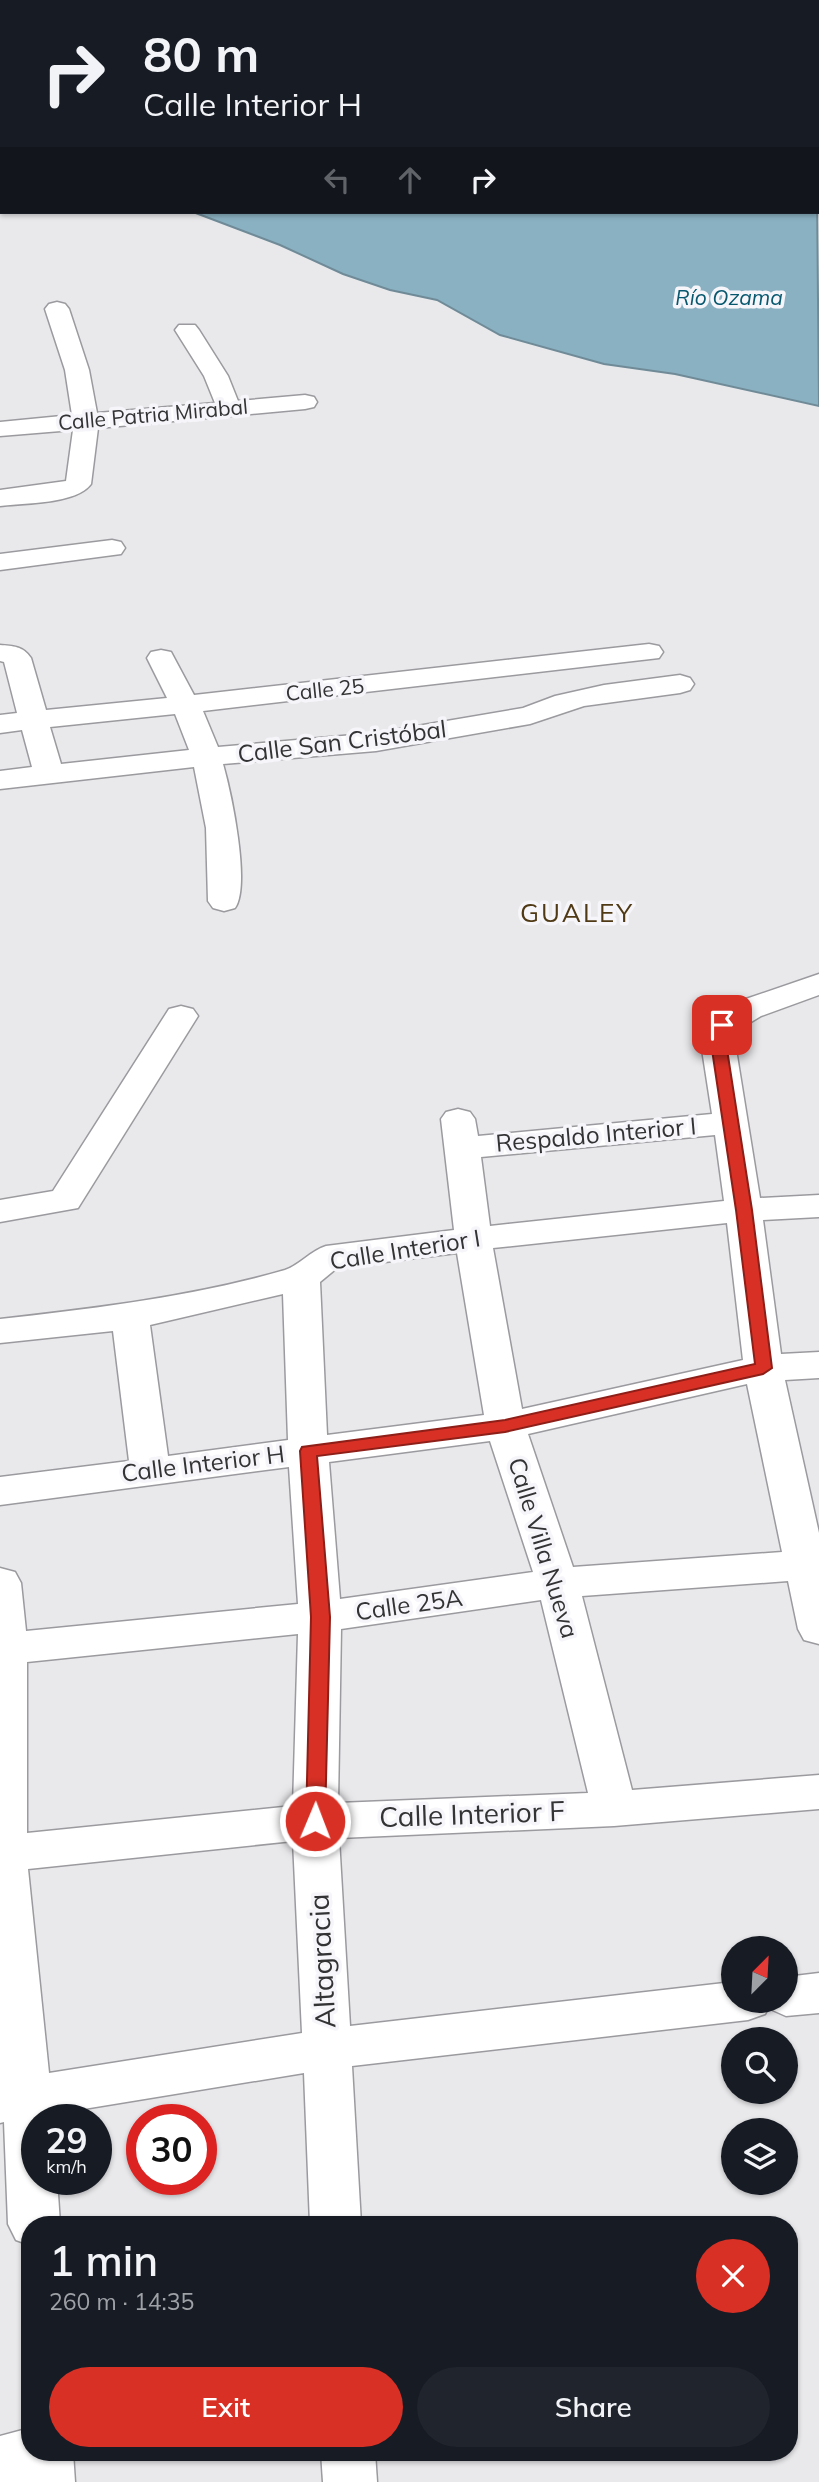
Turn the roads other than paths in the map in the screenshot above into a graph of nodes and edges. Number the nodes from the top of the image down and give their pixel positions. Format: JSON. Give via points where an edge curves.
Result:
{"nodes":[{"id":1,"x":57,"y":309,"type":"dead end"},
{"id":2,"x":187,"y":330,"type":"dead end"},
{"id":3,"x":306,"y":402,"type":"dead end"},
{"id":4,"x":229,"y":408,"type":"junction"},
{"id":5,"x":86,"y":422,"type":"junction"},
{"id":6,"x":0,"y":429,"type":"edge"},
{"id":7,"x":0,"y":498,"type":"edge"},
{"id":8,"x":112,"y":548,"type":"dead end"},
{"id":9,"x":0,"y":562,"type":"edge"},
{"id":10,"x":649,"y":652,"type":"dead end"},
{"id":11,"x":6,"y":653,"type":"edge"},
{"id":12,"x":161,"y":658,"type":"dead end"},
{"id":13,"x":680,"y":684,"type":"dead end"},
{"id":14,"x":185,"y":706,"type":"junction"},
{"id":15,"x":369,"y":714,"type":"junction"},
{"id":16,"x":34,"y":721,"type":"junction"},
{"id":17,"x":0,"y":724,"type":"edge"},
{"id":18,"x":206,"y":757,"type":"junction"},
{"id":19,"x":48,"y":774,"type":"junction"},
{"id":20,"x":0,"y":780,"type":"edge"},
{"id":21,"x":224,"y":901,"type":"dead end"},
{"id":22,"x":819,"y":984,"type":"edge"},
{"id":23,"x":181,"y":1016,"type":"dead end"},
{"id":24,"x":729,"y":1123,"type":"junction"},
{"id":25,"x":460,"y":1134,"type":"joint"},
{"id":26,"x":819,"y":1206,"type":"edge"},
{"id":27,"x":744,"y":1210,"type":"junction"},
{"id":28,"x":0,"y":1211,"type":"edge"},
{"id":29,"x":473,"y":1239,"type":"junction"},
{"id":30,"x":301,"y":1279,"type":"junction"},
{"id":31,"x":130,"y":1317,"type":"junction"},
{"id":32,"x":1,"y":1327,"type":"edge"},
{"id":33,"x":819,"y":1365,"type":"edge"},
{"id":34,"x":763,"y":1368,"type":"junction"},
{"id":35,"x":505,"y":1426,"type":"junction"},
{"id":36,"x":308,"y":1451,"type":"junction"},
{"id":37,"x":150,"y":1472,"type":"junction"},
{"id":38,"x":0,"y":1491,"type":"edge"},
{"id":39,"x":813,"y":1564,"type":"edge"},
{"id":40,"x":0,"y":1583,"type":"edge"},
{"id":41,"x":558,"y":1583,"type":"junction"},
{"id":42,"x":320,"y":1617,"type":"junction"},
{"id":43,"x":819,"y":1629,"type":"edge"},
{"id":44,"x":3,"y":1649,"type":"edge"},
{"id":45,"x":819,"y":1792,"type":"edge"},
{"id":46,"x":614,"y":1809,"type":"junction"},
{"id":47,"x":315,"y":1821,"type":"junction"},
{"id":48,"x":2,"y":1854,"type":"edge"},
{"id":49,"x":819,"y":1993,"type":"edge"},
{"id":50,"x":798,"y":1995,"type":"edge"},
{"id":51,"x":721,"y":2003,"type":"edge"},
{"id":52,"x":327,"y":2049,"type":"junction"},
{"id":53,"x":14,"y":2100,"type":"edge"},
{"id":54,"x":33,"y":2216,"type":"edge"},
{"id":55,"x":336,"y":2216,"type":"edge"},
{"id":56,"x":21,"y":2456,"type":"edge"},
{"id":57,"x":47,"y":2461,"type":"edge"},
{"id":58,"x":349,"y":2461,"type":"edge"},
{"id":59,"x":0,"y":2462,"type":"edge"},
{"id":60,"x":48,"y":2482,"type":"edge"},
{"id":61,"x":350,"y":2482,"type":"edge"}],
"edges":[{"from":1,"to":5,"type":"street","via":[[77,370]]},
{"from":2,"to":4,"type":"street","via":[[216,376]]},
{"from":3,"to":4,"type":"street","name":"Calle Patria Mirabal"},
{"from":4,"to":5,"type":"street","name":"Calle Patria Mirabal"},
{"from":5,"to":6,"type":"street","name":"Calle Patria Mirabal"},
{"from":5,"to":7,"type":"street","via":[[78,484],[70,490]]},
{"from":8,"to":9,"type":"street"},
{"from":10,"to":15,"type":"street","name":"Calle 25"},
{"from":11,"to":16,"type":"street","via":[[17,659]]},
{"from":12,"to":14,"type":"street"},
{"from":13,"to":15,"type":"street","name":"Calle San Cristóbal","via":[[609,693],[521,717]]},
{"from":14,"to":15,"type":"street","name":"Calle 25"},
{"from":14,"to":16,"type":"street","name":"Calle 25"},
{"from":14,"to":18,"type":"street"},
{"from":15,"to":18,"type":"street","name":"Calle San Cristóbal"},
{"from":16,"to":17,"type":"street","name":"Calle 25"},
{"from":16,"to":19,"type":"street"},
{"from":18,"to":19,"type":"street","name":"Calle San Cristóbal"},
{"from":18,"to":21,"type":"street","via":[[223,845]]},
{"from":19,"to":20,"type":"street","name":"Calle San Cristóbal"},
{"from":22,"to":24,"type":"street","via":[[749,1009],[722,1025],[718,1043]]},
{"from":23,"to":28,"type":"street","via":[[65,1200]]},
{"from":24,"to":25,"type":"street","name":"Respaldo Interior I"},
{"from":24,"to":27,"type":"street"},
{"from":25,"to":29,"type":"street","name":"Calle Villa Nueva"},
{"from":26,"to":27,"type":"street","name":"Calle Interior I"},
{"from":27,"to":29,"type":"street","name":"Calle Interior I"},
{"from":27,"to":34,"type":"street"},
{"from":29,"to":30,"type":"street","name":"Calle Interior I","via":[[326,1258]]},
{"from":29,"to":35,"type":"street","name":"Calle Villa Nueva"},
{"from":30,"to":31,"type":"street","name":"Calle Interior I"},
{"from":30,"to":36,"type":"street","name":"Altagracia"},
{"from":31,"to":32,"type":"street","name":"Calle Interior I"},
{"from":31,"to":37,"type":"street"},
{"from":33,"to":34,"type":"street","name":"Calle Interior H"},
{"from":34,"to":35,"type":"street","name":"Calle Interior H"},
{"from":34,"to":39,"type":"street"},
{"from":35,"to":36,"type":"street","name":"Calle Interior H"},
{"from":35,"to":41,"type":"street","name":"Calle Villa Nueva"},
{"from":36,"to":37,"type":"street","name":"Calle Interior H"},
{"from":36,"to":42,"type":"street","name":"Altagracia"},
{"from":37,"to":38,"type":"street","name":"Calle Interior H"},
{"from":39,"to":41,"type":"street","name":"Calle 25A"},
{"from":39,"to":43,"type":"street"},
{"from":40,"to":44,"type":"street"},
{"from":41,"to":42,"type":"street","name":"Calle 25A"},
{"from":41,"to":46,"type":"street","name":"Calle Villa Nueva"},
{"from":42,"to":44,"type":"street","name":"Calle 25A"},
{"from":42,"to":47,"type":"street","name":"Altagracia"},
{"from":44,"to":48,"type":"street"},
{"from":45,"to":46,"type":"street","name":"Calle Interior F"},
{"from":46,"to":47,"type":"street","name":"Calle Interior F"},
{"from":47,"to":48,"type":"street","name":"Calle Interior F"},
{"from":47,"to":52,"type":"street","name":"Altagracia"},
{"from":48,"to":53,"type":"street"},
{"from":49,"to":50,"type":"street"},
{"from":51,"to":52,"type":"street"},
{"from":52,"to":53,"type":"street"},
{"from":52,"to":55,"type":"street","name":"Altagracia"},
{"from":53,"to":54,"type":"street"},
{"from":56,"to":59,"type":"street"},
{"from":57,"to":60,"type":"street"},
{"from":58,"to":61,"type":"street"}]}
